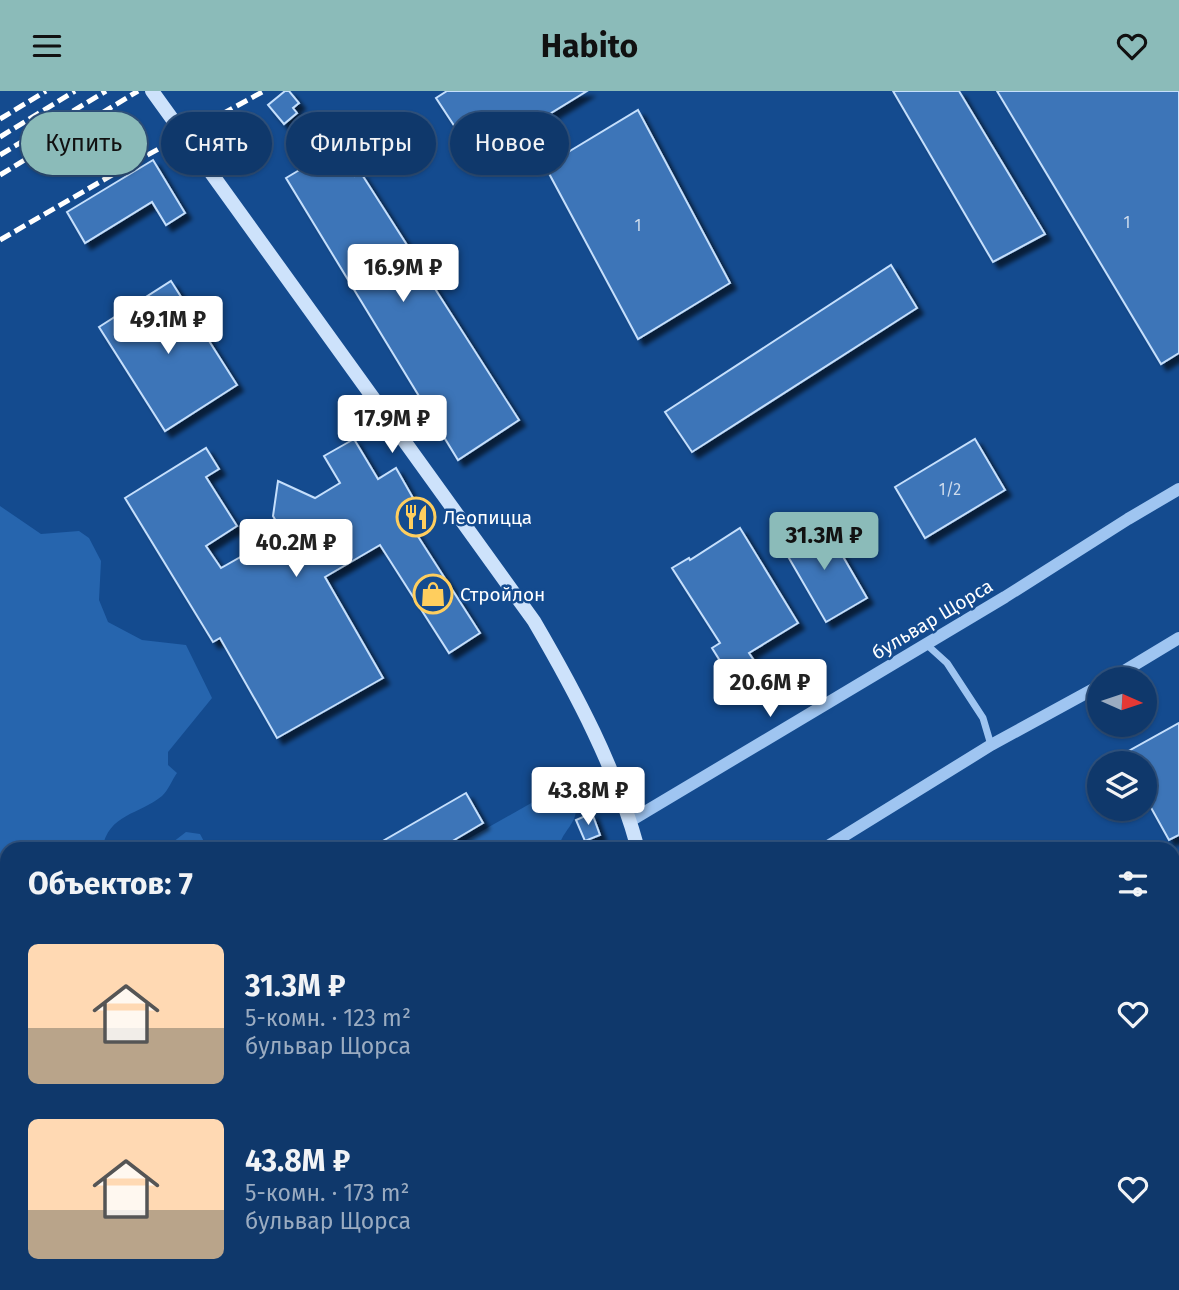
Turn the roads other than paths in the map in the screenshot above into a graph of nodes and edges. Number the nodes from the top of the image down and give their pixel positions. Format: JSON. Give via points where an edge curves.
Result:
{"nodes":[{"id":1,"x":152,"y":91,"type":"edge"},
{"id":2,"x":1179,"y":489,"type":"edge"},
{"id":3,"x":1179,"y":638,"type":"edge"},
{"id":4,"x":926,"y":644,"type":"junction"},
{"id":5,"x":1131,"y":667,"type":"edge"},
{"id":6,"x":1087,"y":693,"type":"edge"},
{"id":7,"x":991,"y":745,"type":"junction"},
{"id":8,"x":630,"y":821,"type":"junction"},
{"id":9,"x":636,"y":842,"type":"edge"},
{"id":10,"x":834,"y":842,"type":"edge"}],
"edges":[{"from":1,"to":8,"type":"main road","via":[[534,621],[598,739]]},
{"from":2,"to":4,"type":"street","name":"бульвар Щорса"},
{"from":3,"to":5,"type":"street"},
{"from":4,"to":7,"type":"street","via":[[947,663],[983,717]]},
{"from":4,"to":8,"type":"street","name":"бульвар Щорса"},
{"from":6,"to":7,"type":"street"},
{"from":7,"to":10,"type":"street"},
{"from":8,"to":9,"type":"main road"}]}
